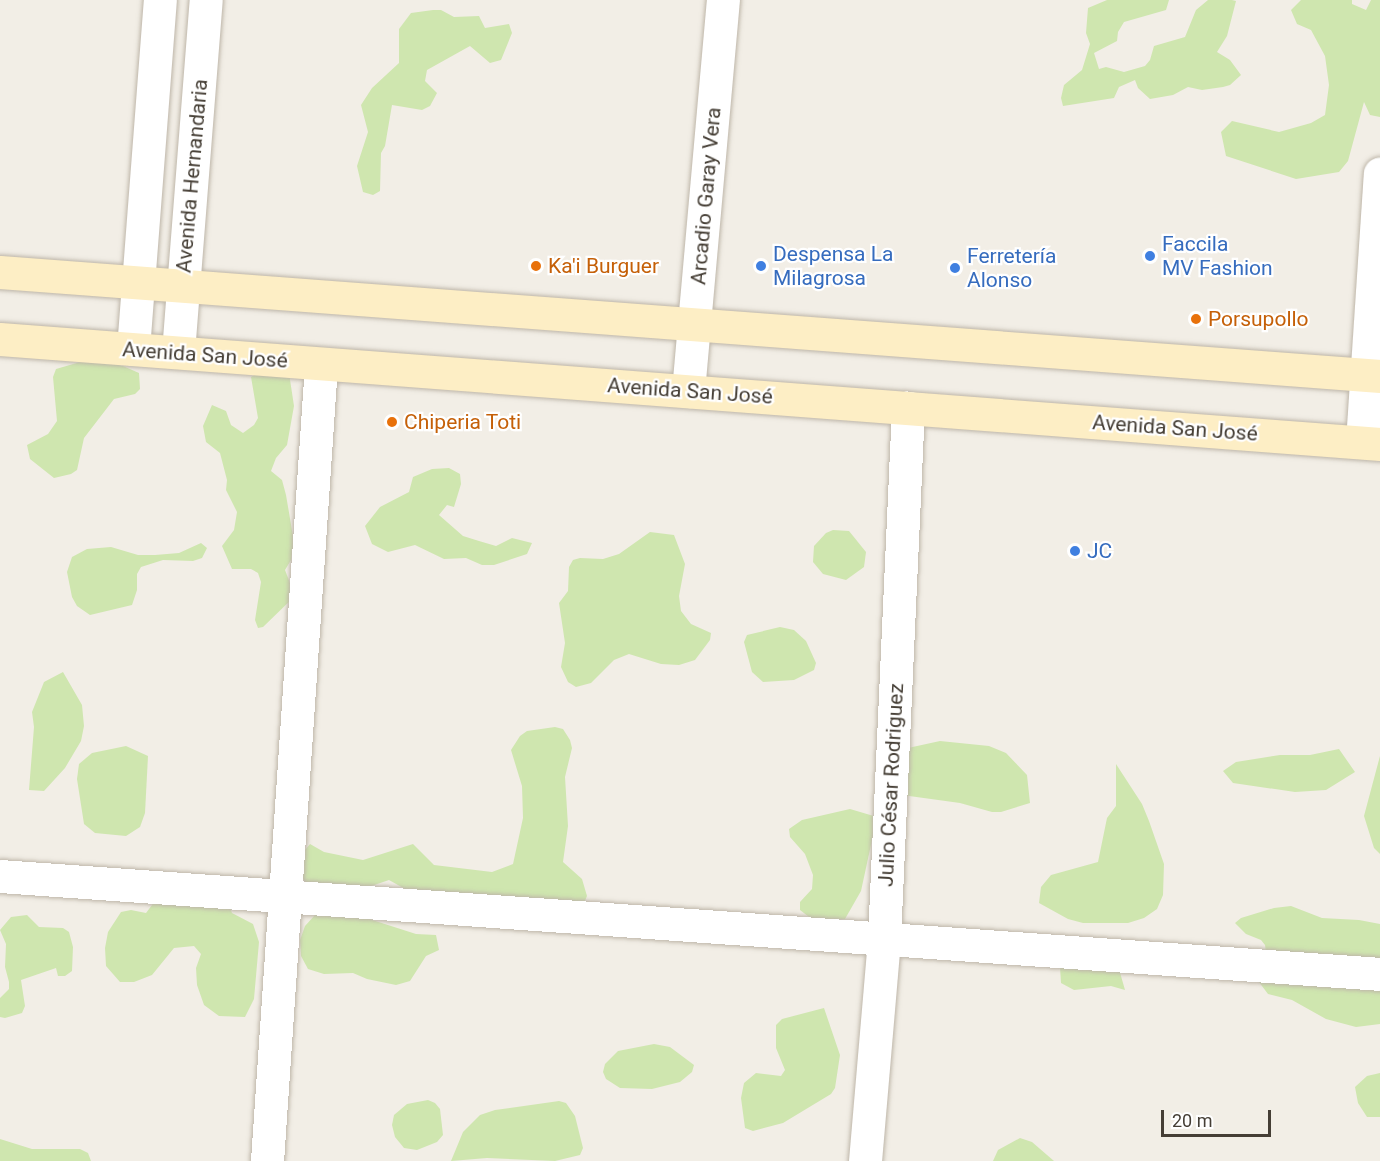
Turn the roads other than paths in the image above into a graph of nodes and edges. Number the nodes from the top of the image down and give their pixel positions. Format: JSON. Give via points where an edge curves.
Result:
{"nodes":[{"id":1,"x":160,"y":0,"type":"edge"},
{"id":2,"x":206,"y":0,"type":"edge"},
{"id":3,"x":723,"y":0,"type":"edge"},
{"id":4,"x":1380,"y":174,"type":"edge"},
{"id":5,"x":0,"y":272,"type":"edge"},
{"id":6,"x":138,"y":282,"type":"junction"},
{"id":7,"x":183,"y":286,"type":"junction"},
{"id":8,"x":695,"y":325,"type":"junction"},
{"id":9,"x":0,"y":339,"type":"edge"},
{"id":10,"x":133,"y":349,"type":"junction"},
{"id":11,"x":178,"y":352,"type":"junction"},
{"id":12,"x":321,"y":364,"type":"junction"},
{"id":13,"x":1373,"y":376,"type":"edge"},
{"id":14,"x":688,"y":391,"type":"junction"},
{"id":15,"x":909,"y":408,"type":"junction"},
{"id":16,"x":1371,"y":443,"type":"edge"},
{"id":17,"x":0,"y":876,"type":"edge"},
{"id":18,"x":286,"y":896,"type":"junction"},
{"id":19,"x":884,"y":938,"type":"junction"},
{"id":20,"x":1380,"y":974,"type":"edge"},
{"id":21,"x":267,"y":1161,"type":"edge"},
{"id":22,"x":865,"y":1161,"type":"edge"}],
"edges":[{"from":1,"to":6,"type":"street"},
{"from":2,"to":7,"type":"street","name":"Avenida Hernandaria"},
{"from":3,"to":8,"type":"street","name":"Arcadio Garay Vera"},
{"from":4,"to":13,"type":"street"},
{"from":5,"to":6,"type":"street"},
{"from":6,"to":7,"type":"street"},
{"from":6,"to":10,"type":"street"},
{"from":7,"to":8,"type":"street"},
{"from":7,"to":11,"type":"street","name":"Avenida Hernandaria"},
{"from":8,"to":13,"type":"street"},
{"from":8,"to":14,"type":"street","name":"Arcadio Garay Vera"},
{"from":9,"to":10,"type":"street","name":"Avenida San José"},
{"from":10,"to":11,"type":"street","name":"Avenida San José"},
{"from":11,"to":12,"type":"street","name":"Avenida San José"},
{"from":12,"to":14,"type":"street","name":"Avenida San José"},
{"from":12,"to":18,"type":"street"},
{"from":13,"to":16,"type":"street"},
{"from":14,"to":15,"type":"street","name":"Avenida San José"},
{"from":15,"to":16,"type":"street","name":"Avenida San José"},
{"from":15,"to":19,"type":"street","name":"Julio César Rodriguez"},
{"from":17,"to":18,"type":"street"},
{"from":18,"to":19,"type":"street"},
{"from":18,"to":21,"type":"street"},
{"from":19,"to":20,"type":"street"},
{"from":19,"to":22,"type":"street","name":"Julio César Rodriguez"}]}
